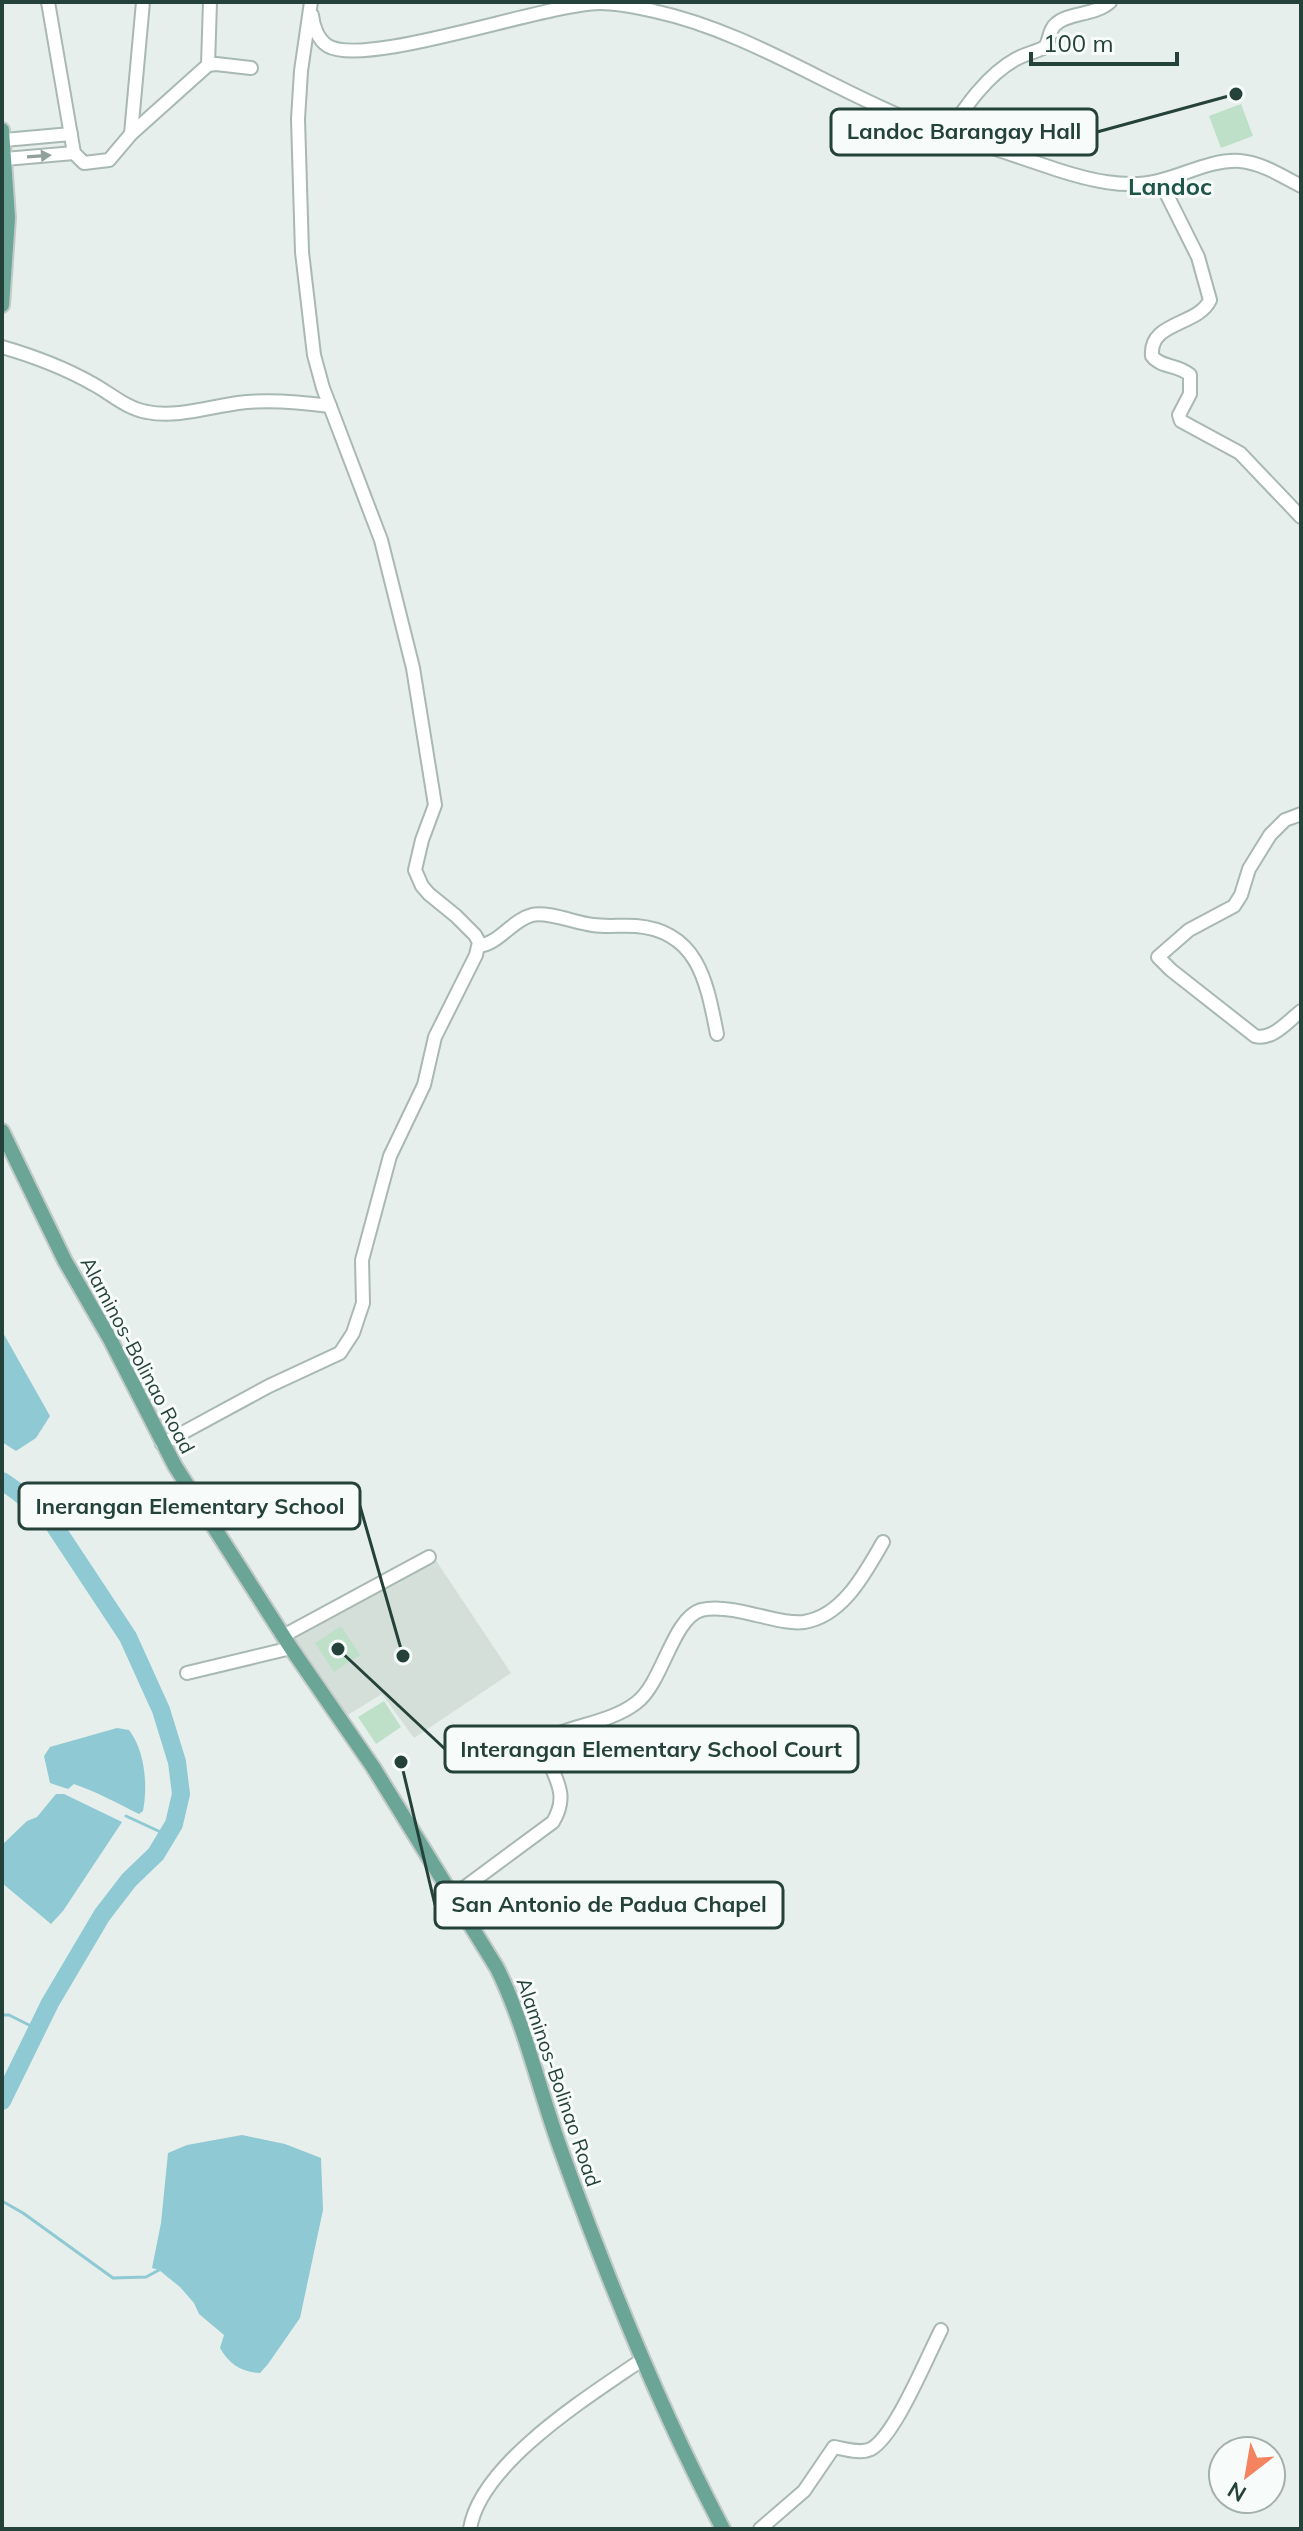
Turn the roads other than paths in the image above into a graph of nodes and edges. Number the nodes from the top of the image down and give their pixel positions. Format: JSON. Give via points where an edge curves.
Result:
{"nodes":[{"id":1,"x":48,"y":2,"type":"edge"},
{"id":2,"x":143,"y":2,"type":"edge"},
{"id":3,"x":210,"y":2,"type":"edge"},
{"id":4,"x":1110,"y":2,"type":"edge"},
{"id":5,"x":311,"y":5,"type":"edge"},
{"id":6,"x":652,"y":6,"type":"edge"},
{"id":7,"x":327,"y":45,"type":"junction"},
{"id":8,"x":303,"y":55,"type":"junction"},
{"id":9,"x":208,"y":65,"type":"junction"},
{"id":10,"x":251,"y":68,"type":"dead end"},
{"id":11,"x":948,"y":133,"type":"junction"},
{"id":12,"x":71,"y":134,"type":"junction"},
{"id":13,"x":131,"y":134,"type":"junction"},
{"id":14,"x":3,"y":135,"type":"edge"},
{"id":15,"x":74,"y":153,"type":"junction"},
{"id":16,"x":5,"y":159,"type":"junction"},
{"id":17,"x":1160,"y":181,"type":"junction"},
{"id":18,"x":1301,"y":186,"type":"edge"},
{"id":19,"x":2,"y":305,"type":"edge"},
{"id":20,"x":2,"y":347,"type":"edge"},
{"id":21,"x":330,"y":406,"type":"junction"},
{"id":22,"x":1301,"y":517,"type":"edge"},
{"id":23,"x":1301,"y":814,"type":"edge"},
{"id":24,"x":479,"y":946,"type":"junction"},
{"id":25,"x":1301,"y":1011,"type":"edge"},
{"id":26,"x":717,"y":1034,"type":"dead end"},
{"id":27,"x":2,"y":1131,"type":"edge"},
{"id":28,"x":162,"y":1444,"type":"junction"},
{"id":29,"x":883,"y":1542,"type":"dead end"},
{"id":30,"x":429,"y":1557,"type":"dead end"},
{"id":31,"x":287,"y":1642,"type":"junction"},
{"id":32,"x":187,"y":1673,"type":"dead end"},
{"id":33,"x":453,"y":1896,"type":"junction"},
{"id":34,"x":941,"y":2330,"type":"dead end"},
{"id":35,"x":643,"y":2359,"type":"junction"},
{"id":36,"x":470,"y":2529,"type":"edge"},
{"id":37,"x":723,"y":2529,"type":"edge"},
{"id":38,"x":760,"y":2529,"type":"edge"}],
"edges":[{"from":1,"to":12,"type":"street"},
{"from":2,"to":13,"type":"street"},
{"from":3,"to":9,"type":"street"},
{"from":4,"to":11,"type":"street","via":[[1054,25],[1045,47],[1015,59],[996,75],[971,98]]},
{"from":5,"to":7,"type":"street","via":[[317,32]]},
{"from":5,"to":8,"type":"street"},
{"from":6,"to":7,"type":"street","via":[[600,3],[555,8],[410,44],[348,50]]},
{"from":6,"to":11,"type":"street","via":[[723,31],[901,117]]},
{"from":7,"to":8,"type":"street"},
{"from":8,"to":21,"type":"street","via":[[298,119],[302,252],[314,355]]},
{"from":9,"to":10,"type":"street"},
{"from":9,"to":13,"type":"street"},
{"from":11,"to":17,"type":"street","via":[[1108,183]]},
{"from":12,"to":14,"type":"street"},
{"from":12,"to":15,"type":"street"},
{"from":13,"to":15,"type":"street","via":[[109,160],[87,164]]},
{"from":14,"to":16,"type":"main road"},
{"from":16,"to":15,"type":"street","one_way":true},
{"from":16,"to":19,"type":"main road","via":[[8,218]]},
{"from":17,"to":18,"type":"street","via":[[1241,161]]},
{"from":17,"to":22,"type":"street","via":[[1198,257],[1210,300],[1201,313],[1159,335],[1152,356],[1190,375],[1181,421],[1240,453]]},
{"from":20,"to":21,"type":"street","via":[[92,383],[148,413],[241,402]]},
{"from":21,"to":24,"type":"street","via":[[381,540],[413,668],[435,805],[415,870],[422,886],[475,935]]},
{"from":23,"to":25,"type":"street","via":[[1270,835],[1234,906],[1189,930],[1158,957],[1255,1036],[1272,1034]]},
{"from":24,"to":26,"type":"street","via":[[538,914],[592,925],[648,928],[676,938],[703,975]]},
{"from":24,"to":28,"type":"street","via":[[435,1037],[424,1085],[390,1156],[362,1260],[363,1303],[348,1344],[340,1353]]},
{"from":27,"to":28,"type":"main road","name":"Alaminos-Bolinao Road"},
{"from":28,"to":31,"type":"main road","name":"Alaminos-Bolinao Road"},
{"from":29,"to":33,"type":"street","via":[[846,1597],[817,1618],[792,1622],[714,1610],[693,1615],[636,1704],[549,1740],[547,1753],[562,1797],[553,1822]]},
{"from":30,"to":31,"type":"street"},
{"from":31,"to":32,"type":"street"},
{"from":31,"to":33,"type":"main road","name":"Alaminos-Bolinao Road"},
{"from":33,"to":35,"type":"main road","name":"Alaminos-Bolinao Road","via":[[511,1996],[579,2200]]},
{"from":34,"to":38,"type":"street","via":[[905,2403],[877,2444],[857,2451],[834,2447],[804,2491]]},
{"from":35,"to":36,"type":"street","via":[[565,2413],[497,2475],[482,2495]]},
{"from":35,"to":37,"type":"main road","name":"Alaminos-Bolinao Road","via":[[681,2451]]}]}
